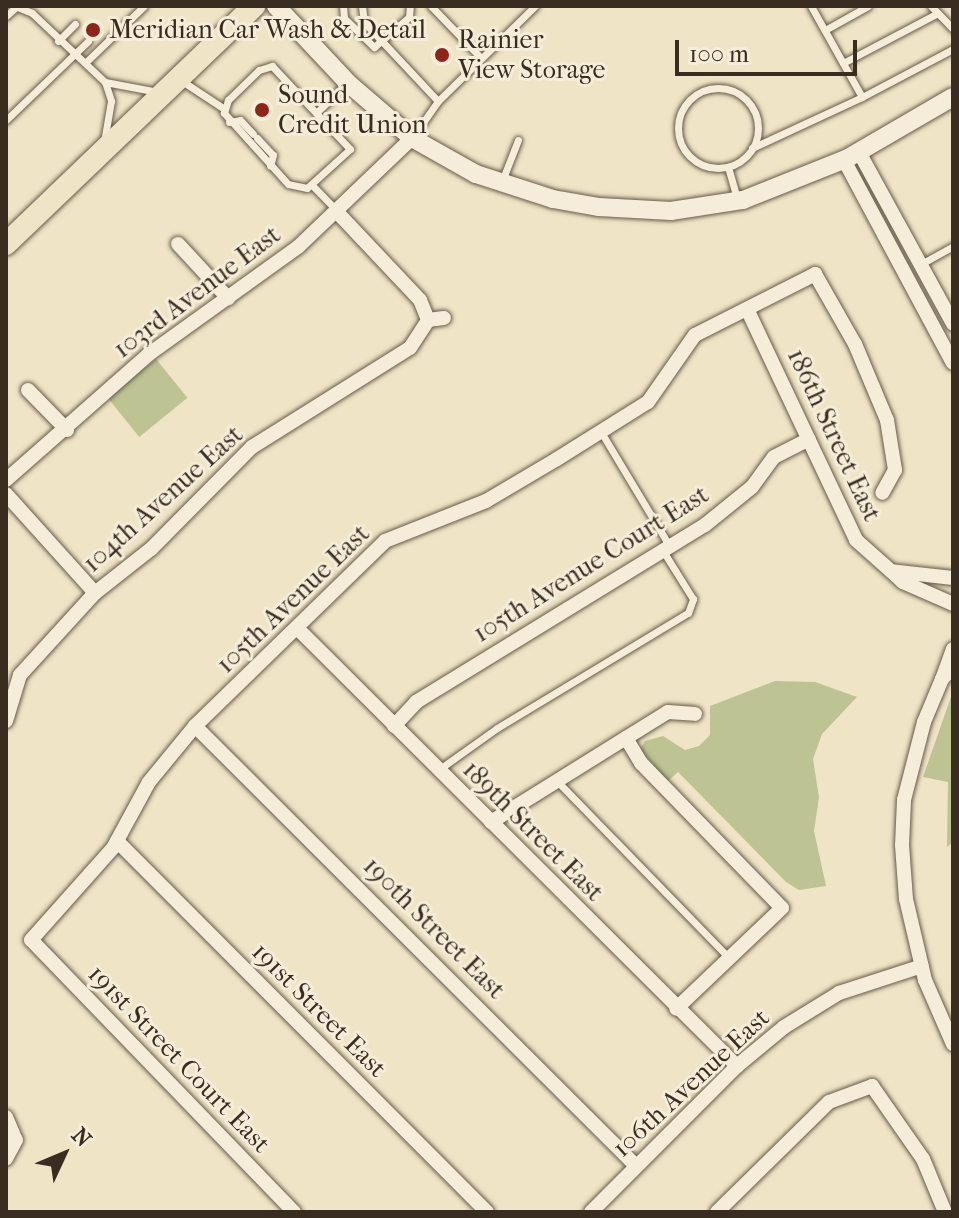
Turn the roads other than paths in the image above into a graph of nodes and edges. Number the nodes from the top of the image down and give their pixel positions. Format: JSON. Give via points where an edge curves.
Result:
{"nodes":[{"id":1,"x":16,"y":6,"type":"edge"},
{"id":2,"x":39,"y":6,"type":"edge"},
{"id":3,"x":144,"y":6,"type":"edge"},
{"id":4,"x":254,"y":6,"type":"edge"},
{"id":5,"x":276,"y":6,"type":"edge"},
{"id":6,"x":343,"y":6,"type":"edge"},
{"id":7,"x":362,"y":6,"type":"edge"},
{"id":8,"x":410,"y":6,"type":"edge"},
{"id":9,"x":431,"y":6,"type":"edge"},
{"id":10,"x":535,"y":6,"type":"edge"},
{"id":11,"x":811,"y":6,"type":"edge"},
{"id":12,"x":868,"y":6,"type":"edge"},
{"id":13,"x":931,"y":6,"type":"edge"},
{"id":14,"x":32,"y":13,"type":"junction"},
{"id":15,"x":938,"y":13,"type":"junction"},
{"id":16,"x":6,"y":16,"type":"edge"},
{"id":17,"x":75,"y":24,"type":"dead end"},
{"id":18,"x":953,"y":29,"type":"edge"},
{"id":19,"x":825,"y":30,"type":"junction"},
{"id":20,"x":58,"y":41,"type":"junction"},
{"id":21,"x":88,"y":41,"type":"dead end"},
{"id":22,"x":383,"y":42,"type":"junction"},
{"id":23,"x":953,"y":49,"type":"edge"},
{"id":24,"x":73,"y":56,"type":"junction"},
{"id":25,"x":481,"y":58,"type":"junction"},
{"id":26,"x":87,"y":61,"type":"junction"},
{"id":27,"x":843,"y":63,"type":"junction"},
{"id":28,"x":105,"y":82,"type":"junction"},
{"id":29,"x":348,"y":83,"type":"junction"},
{"id":30,"x":169,"y":86,"type":"junction"},
{"id":31,"x":862,"y":97,"type":"junction"},
{"id":32,"x":953,"y":97,"type":"edge"},
{"id":33,"x":438,"y":101,"type":"junction"},
{"id":34,"x":223,"y":108,"type":"junction"},
{"id":35,"x":316,"y":113,"type":"junction"},
{"id":36,"x":6,"y":120,"type":"edge"},
{"id":37,"x":229,"y":122,"type":"junction"},
{"id":38,"x":412,"y":138,"type":"junction"},
{"id":39,"x":518,"y":140,"type":"dead end"},
{"id":40,"x":752,"y":148,"type":"junction"},
{"id":41,"x":102,"y":151,"type":"junction"},
{"id":42,"x":851,"y":156,"type":"junction"},
{"id":43,"x":270,"y":166,"type":"junction"},
{"id":44,"x":728,"y":167,"type":"junction"},
{"id":45,"x":501,"y":183,"type":"junction"},
{"id":46,"x":312,"y":185,"type":"junction"},
{"id":47,"x":737,"y":201,"type":"junction"},
{"id":48,"x":337,"y":212,"type":"junction"},
{"id":49,"x":7,"y":243,"type":"edge"},
{"id":50,"x":178,"y":244,"type":"dead end"},
{"id":51,"x":953,"y":246,"type":"edge"},
{"id":52,"x":921,"y":264,"type":"junction"},
{"id":53,"x":228,"y":298,"type":"junction"},
{"id":54,"x":747,"y":309,"type":"junction"},
{"id":55,"x":444,"y":318,"type":"dead end"},
{"id":56,"x":428,"y":320,"type":"junction"},
{"id":57,"x":953,"y":324,"type":"edge"},
{"id":58,"x":953,"y":363,"type":"edge"},
{"id":59,"x":28,"y":390,"type":"dead end"},
{"id":60,"x":67,"y":430,"type":"junction"},
{"id":61,"x":600,"y":432,"type":"junction"},
{"id":62,"x":809,"y":439,"type":"junction"},
{"id":63,"x":6,"y":480,"type":"edge"},
{"id":64,"x":882,"y":493,"type":"dead end"},
{"id":65,"x":6,"y":494,"type":"edge"},
{"id":66,"x":667,"y":549,"type":"junction"},
{"id":67,"x":891,"y":571,"type":"junction"},
{"id":68,"x":953,"y":578,"type":"edge"},
{"id":69,"x":95,"y":593,"type":"junction"},
{"id":70,"x":953,"y":604,"type":"edge"},
{"id":71,"x":297,"y":628,"type":"junction"},
{"id":72,"x":953,"y":649,"type":"edge"},
{"id":73,"x":953,"y":667,"type":"edge"},
{"id":74,"x":942,"y":679,"type":"junction"},
{"id":75,"x":695,"y":714,"type":"dead end"},
{"id":76,"x":6,"y":721,"type":"edge"},
{"id":77,"x":195,"y":726,"type":"junction"},
{"id":78,"x":394,"y":726,"type":"junction"},
{"id":79,"x":626,"y":738,"type":"junction"},
{"id":80,"x":438,"y":770,"type":"junction"},
{"id":81,"x":557,"y":781,"type":"junction"},
{"id":82,"x":491,"y":822,"type":"junction"},
{"id":83,"x":117,"y":841,"type":"junction"},
{"id":84,"x":31,"y":940,"type":"joint"},
{"id":85,"x":729,"y":958,"type":"junction"},
{"id":86,"x":922,"y":966,"type":"junction"},
{"id":87,"x":676,"y":1009,"type":"junction"},
{"id":88,"x":953,"y":1044,"type":"edge"},
{"id":89,"x":737,"y":1066,"type":"junction"},
{"id":90,"x":6,"y":1117,"type":"edge"},
{"id":91,"x":6,"y":1159,"type":"edge"},
{"id":92,"x":636,"y":1166,"type":"junction"},
{"id":93,"x":294,"y":1212,"type":"edge"},
{"id":94,"x":487,"y":1212,"type":"edge"},
{"id":95,"x":591,"y":1212,"type":"edge"},
{"id":96,"x":717,"y":1212,"type":"edge"},
{"id":97,"x":945,"y":1212,"type":"edge"}],
"edges":[{"from":1,"to":14,"type":"lane"},
{"from":1,"to":16,"type":"lane"},
{"from":2,"to":14,"type":"lane"},
{"from":3,"to":26,"type":"lane"},
{"from":4,"to":30,"type":"main road"},
{"from":5,"to":29,"type":"street"},
{"from":6,"to":22,"type":"lane","via":[[344,18],[370,46]]},
{"from":7,"to":22,"type":"lane","via":[[364,22]]},
{"from":8,"to":22,"type":"lane","via":[[409,17]]},
{"from":9,"to":25,"type":"lane"},
{"from":10,"to":25,"type":"lane"},
{"from":11,"to":19,"type":"lane"},
{"from":12,"to":19,"type":"lane"},
{"from":13,"to":15,"type":"lane"},
{"from":14,"to":20,"type":"lane"},
{"from":15,"to":18,"type":"lane"},
{"from":15,"to":27,"type":"lane"},
{"from":17,"to":20,"type":"lane"},
{"from":19,"to":27,"type":"lane"},
{"from":20,"to":24,"type":"lane"},
{"from":21,"to":24,"type":"lane"},
{"from":22,"to":33,"type":"lane"},
{"from":23,"to":31,"type":"lane"},
{"from":24,"to":26,"type":"lane"},
{"from":24,"to":36,"type":"lane"},
{"from":25,"to":33,"type":"lane"},
{"from":26,"to":28,"type":"lane"},
{"from":27,"to":31,"type":"lane"},
{"from":28,"to":30,"type":"lane"},
{"from":28,"to":41,"type":"lane","via":[[111,101]]},
{"from":29,"to":35,"type":"lane"},
{"from":29,"to":38,"type":"street"},
{"from":30,"to":34,"type":"lane"},
{"from":30,"to":41,"type":"main road"},
{"from":31,"to":40,"type":"lane"},
{"from":32,"to":42,"type":"street"},
{"from":33,"to":38,"type":"lane"},
{"from":34,"to":35,"type":"lane","via":[[259,70],[272,66]]},
{"from":34,"to":37,"type":"lane"},
{"from":35,"to":46,"type":"lane","via":[[350,149]]},
{"from":37,"to":43,"type":"lane"},
{"from":37,"to":43,"type":"lane","via":[[240,120],[273,155]]},
{"from":38,"to":45,"type":"street"},
{"from":38,"to":48,"type":"street","name":"103rd Avenue East"},
{"from":39,"to":45,"type":"lane"},
{"from":40,"to":44,"type":"lane"},
{"from":40,"to":44,"type":"lane","via":[[757,117],[743,96],[719,87],[694,94],[678,117],[681,145],[700,165]]},
{"from":41,"to":49,"type":"main road"},
{"from":42,"to":47,"type":"street"},
{"from":42,"to":52,"type":"street"},
{"from":42,"to":58,"type":"street"},
{"from":43,"to":46,"type":"lane","via":[[292,187]]},
{"from":44,"to":47,"type":"lane"},
{"from":45,"to":47,"type":"street","via":[[553,199],[642,210]]},
{"from":46,"to":48,"type":"lane"},
{"from":48,"to":53,"type":"street","name":"103rd Avenue East","via":[[264,275]]},
{"from":48,"to":56,"type":"street","via":[[420,300]]},
{"from":50,"to":53,"type":"street"},
{"from":51,"to":52,"type":"lane"},
{"from":52,"to":57,"type":"street"},
{"from":53,"to":60,"type":"street","name":"103rd Avenue East","via":[[149,354]]},
{"from":54,"to":61,"type":"street","name":"105th Avenue East","via":[[695,335],[648,402]]},
{"from":54,"to":62,"type":"street","name":"186th Street East"},
{"from":54,"to":64,"type":"street","name":"105th Avenue East","via":[[815,274],[855,344],[887,420],[895,470]]},
{"from":55,"to":56,"type":"street"},
{"from":56,"to":69,"type":"street","name":"104th Avenue East","via":[[410,348],[252,447],[151,549]]},
{"from":59,"to":60,"type":"street"},
{"from":60,"to":63,"type":"street","name":"103rd Avenue East"},
{"from":61,"to":66,"type":"lane"},
{"from":61,"to":71,"type":"street","name":"105th Avenue East","via":[[486,501],[385,541]]},
{"from":62,"to":66,"type":"street","name":"105th Avenue Court East","via":[[774,457],[752,487]]},
{"from":62,"to":67,"type":"street","name":"186th Street East","via":[[856,540]]},
{"from":65,"to":69,"type":"street"},
{"from":66,"to":78,"type":"street","name":"105th Avenue Court East","via":[[416,702]]},
{"from":66,"to":80,"type":"lane","via":[[693,599],[688,613],[497,728]]},
{"from":67,"to":68,"type":"street"},
{"from":67,"to":70,"type":"street","name":"186th Street East","via":[[903,582]]},
{"from":69,"to":76,"type":"street","name":"104th Avenue East","via":[[20,675]]},
{"from":71,"to":77,"type":"street","name":"105th Avenue East"},
{"from":71,"to":78,"type":"street","name":"189th Street East"},
{"from":72,"to":74,"type":"street"},
{"from":73,"to":74,"type":"street"},
{"from":74,"to":86,"type":"street","via":[[924,722],[904,800],[906,899]]},
{"from":75,"to":79,"type":"street","via":[[668,712]]},
{"from":77,"to":83,"type":"street","name":"105th Avenue East","via":[[149,782]]},
{"from":77,"to":92,"type":"street","name":"190th Street East"},
{"from":78,"to":80,"type":"street","name":"189th Street East"},
{"from":79,"to":81,"type":"street"},
{"from":79,"to":85,"type":"street","via":[[641,763],[782,908]]},
{"from":80,"to":82,"type":"street","name":"189th Street East"},
{"from":81,"to":82,"type":"street"},
{"from":81,"to":85,"type":"lane"},
{"from":82,"to":87,"type":"street","name":"189th Street East"},
{"from":83,"to":84,"type":"street","name":"105th Avenue East"},
{"from":83,"to":94,"type":"street","name":"191st Street East"},
{"from":84,"to":93,"type":"street","name":"191st Street Court East"},
{"from":85,"to":87,"type":"street"},
{"from":86,"to":88,"type":"street"},
{"from":86,"to":89,"type":"street","name":"106th Avenue East","via":[[839,993],[784,1027]]},
{"from":87,"to":89,"type":"street","name":"189th Street East"},
{"from":89,"to":92,"type":"street","name":"106th Avenue East"},
{"from":90,"to":91,"type":"street","via":[[15,1132]]},
{"from":92,"to":95,"type":"street","name":"106th Avenue East"},
{"from":96,"to":97,"type":"street","via":[[829,1102],[872,1086],[923,1159]]}]}
